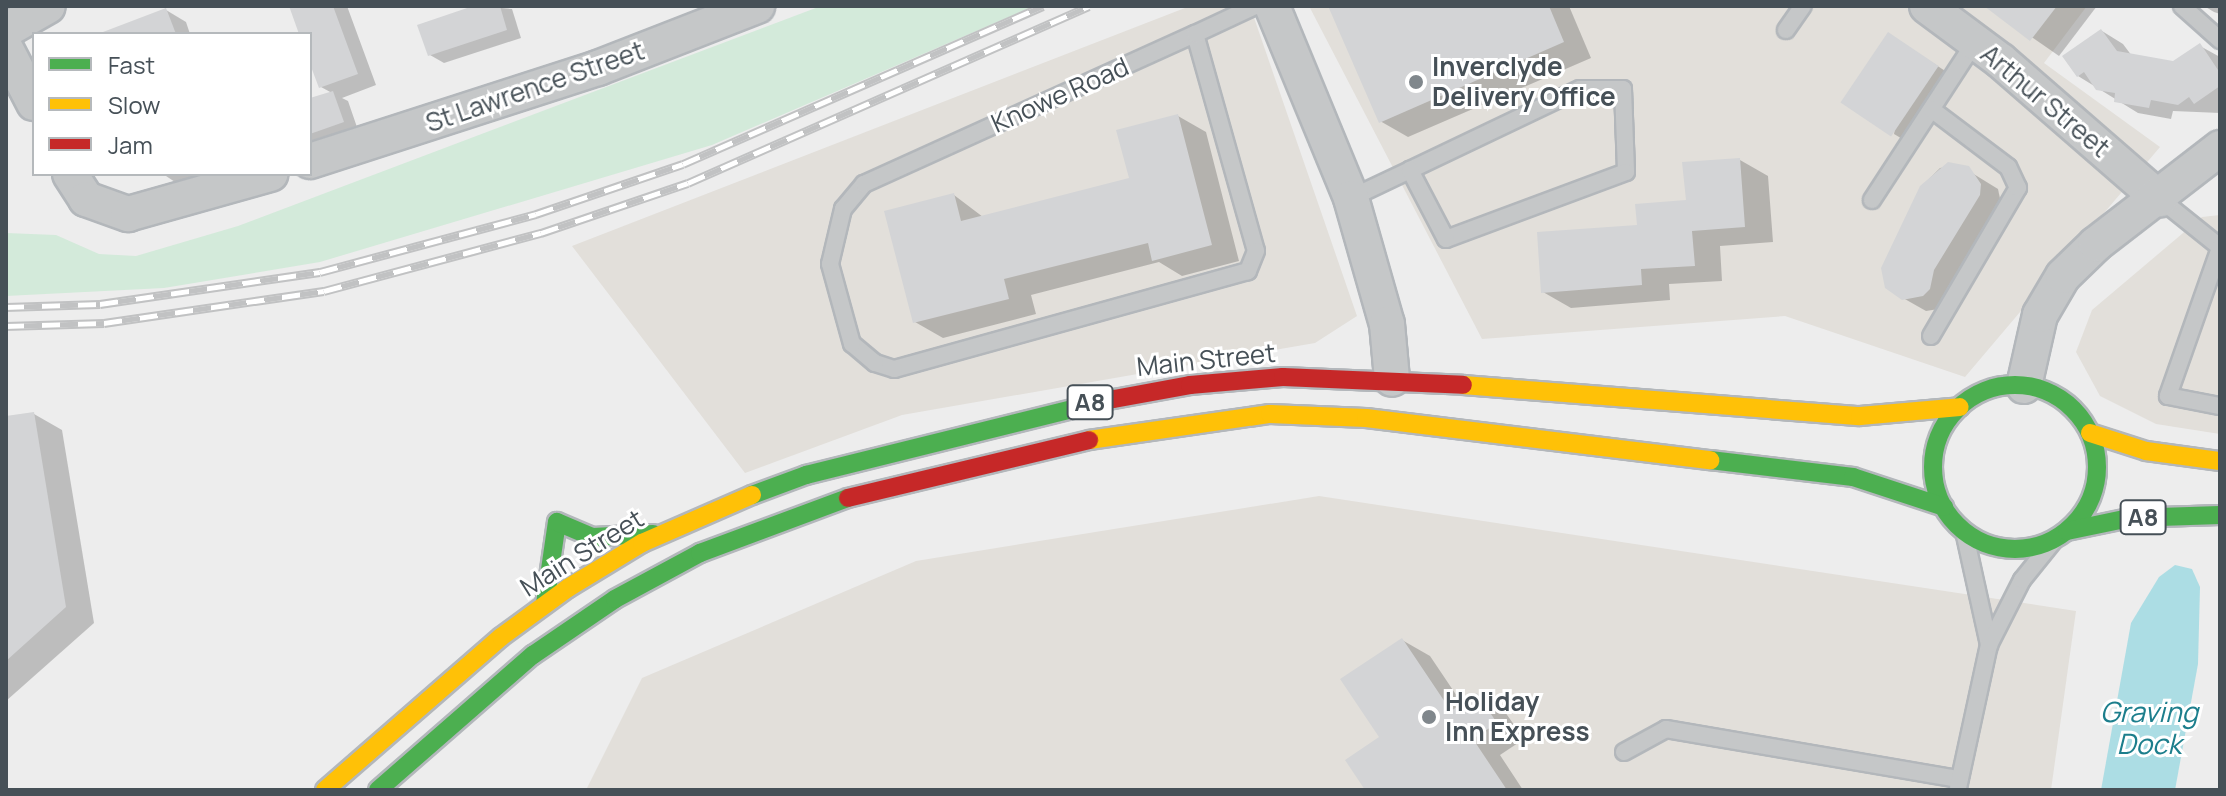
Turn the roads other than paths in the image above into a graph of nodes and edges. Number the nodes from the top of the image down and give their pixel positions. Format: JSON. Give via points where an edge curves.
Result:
{"nodes":[{"id":1,"x":48,"y":6,"type":"edge"},
{"id":2,"x":757,"y":6,"type":"edge"},
{"id":3,"x":1255,"y":6,"type":"edge"},
{"id":4,"x":1272,"y":6,"type":"edge"},
{"id":5,"x":1803,"y":6,"type":"edge"},
{"id":6,"x":1927,"y":6,"type":"edge"},
{"id":7,"x":2182,"y":6,"type":"edge"},
{"id":8,"x":6,"y":30,"type":"edge"},
{"id":9,"x":1786,"y":30,"type":"dead end"},
{"id":10,"x":1195,"y":34,"type":"junction"},
{"id":11,"x":2220,"y":40,"type":"edge"},
{"id":12,"x":1975,"y":42,"type":"junction"},
{"id":13,"x":6,"y":49,"type":"edge"},
{"id":14,"x":32,"y":99,"type":"edge"},
{"id":15,"x":1931,"y":109,"type":"junction"},
{"id":16,"x":2220,"y":148,"type":"edge"},
{"id":17,"x":312,"y":160,"type":"edge"},
{"id":18,"x":1410,"y":170,"type":"junction"},
{"id":19,"x":71,"y":176,"type":"edge"},
{"id":20,"x":264,"y":176,"type":"edge"},
{"id":21,"x":1351,"y":198,"type":"junction"},
{"id":22,"x":2160,"y":199,"type":"junction"},
{"id":23,"x":1872,"y":200,"type":"dead end"},
{"id":24,"x":2220,"y":247,"type":"edge"},
{"id":25,"x":1931,"y":336,"type":"dead end"},
{"id":26,"x":1392,"y":379,"type":"junction"},
{"id":27,"x":2024,"y":386,"type":"junction"},
{"id":28,"x":2220,"y":406,"type":"edge"},
{"id":29,"x":1960,"y":407,"type":"junction"},
{"id":30,"x":2090,"y":433,"type":"junction"},
{"id":31,"x":2220,"y":461,"type":"edge"},
{"id":32,"x":1944,"y":507,"type":"junction"},
{"id":33,"x":2220,"y":515,"type":"edge"},
{"id":34,"x":1964,"y":531,"type":"junction"},
{"id":35,"x":662,"y":533,"type":"junction"},
{"id":36,"x":2061,"y":535,"type":"junction"},
{"id":37,"x":545,"y":604,"type":"junction"},
{"id":38,"x":1989,"y":645,"type":"junction"},
{"id":39,"x":1624,"y":752,"type":"dead end"},
{"id":40,"x":1958,"y":785,"type":"edge"},
{"id":41,"x":325,"y":790,"type":"edge"},
{"id":42,"x":378,"y":790,"type":"edge"}],
"edges":[{"from":1,"to":8,"type":"street"},
{"from":2,"to":17,"type":"street","name":"St Lawrence Street","via":[[598,68]]},
{"from":3,"to":10,"type":"lane","name":"Knowe Road"},
{"from":4,"to":21,"type":"street"},
{"from":5,"to":9,"type":"lane"},
{"from":6,"to":12,"type":"street","name":"Arthur Street"},
{"from":7,"to":11,"type":"lane"},
{"from":10,"to":10,"type":"lane","name":"Knowe Road","via":[[864,184],[843,209],[830,264],[852,344],[875,363],[894,369],[1248,271],[1256,251]]},
{"from":12,"to":15,"type":"lane"},
{"from":12,"to":22,"type":"street","name":"Arthur Street"},
{"from":13,"to":14,"type":"street"},
{"from":15,"to":23,"type":"lane"},
{"from":15,"to":25,"type":"lane","via":[[2008,167],[2018,188]]},
{"from":16,"to":22,"type":"street"},
{"from":18,"to":18,"type":"lane","via":[[1446,239],[1626,172],[1623,89],[1580,89]]},
{"from":18,"to":21,"type":"lane"},
{"from":19,"to":20,"type":"street","via":[[86,199],[128,214],[166,208]]},
{"from":21,"to":26,"type":"street","via":[[1382,304]]},
{"from":22,"to":24,"type":"lane"},
{"from":22,"to":27,"type":"street","via":[[2096,244],[2054,289],[2034,333]]},
{"from":24,"to":28,"type":"lane","via":[[2168,396]]},
{"from":26,"to":29,"type":"highway","name":"Main Street","number":"A8","via":[[1860,416]]},
{"from":26,"to":35,"type":"highway","name":"Main Street","number":"A8","via":[[1254,378],[1091,402],[806,475]]},
{"from":27,"to":29,"type":"highway","number":"A8","via":[[1986,391]]},
{"from":27,"to":30,"type":"highway","number":"A8","via":[[2060,398]]},
{"from":29,"to":32,"type":"highway","number":"A8","via":[[1942,431],[1934,461]]},
{"from":30,"to":31,"type":"highway","via":[[2146,451]]},
{"from":30,"to":36,"type":"highway","number":"A8","via":[[2097,462],[2094,492]]},
{"from":32,"to":34,"type":"highway","number":"A8"},
{"from":32,"to":42,"type":"highway","number":"A8","via":[[1853,477],[1366,418],[1270,414],[1120,432],[841,500],[700,553],[615,599],[533,655]]},
{"from":33,"to":36,"type":"highway","number":"A8","via":[[2129,518]]},
{"from":34,"to":36,"type":"highway","number":"A8","via":[[2007,549]]},
{"from":34,"to":38,"type":"lane"},
{"from":35,"to":37,"type":"highway","name":"Main Street","number":"A8"},
{"from":35,"to":37,"type":"highway","via":[[593,537],[557,522]]},
{"from":36,"to":38,"type":"lane","via":[[2022,580]]},
{"from":37,"to":41,"type":"highway","name":"Main Street","number":"A8"},
{"from":38,"to":40,"type":"lane"},
{"from":39,"to":40,"type":"lane","via":[[1666,729]]}]}
